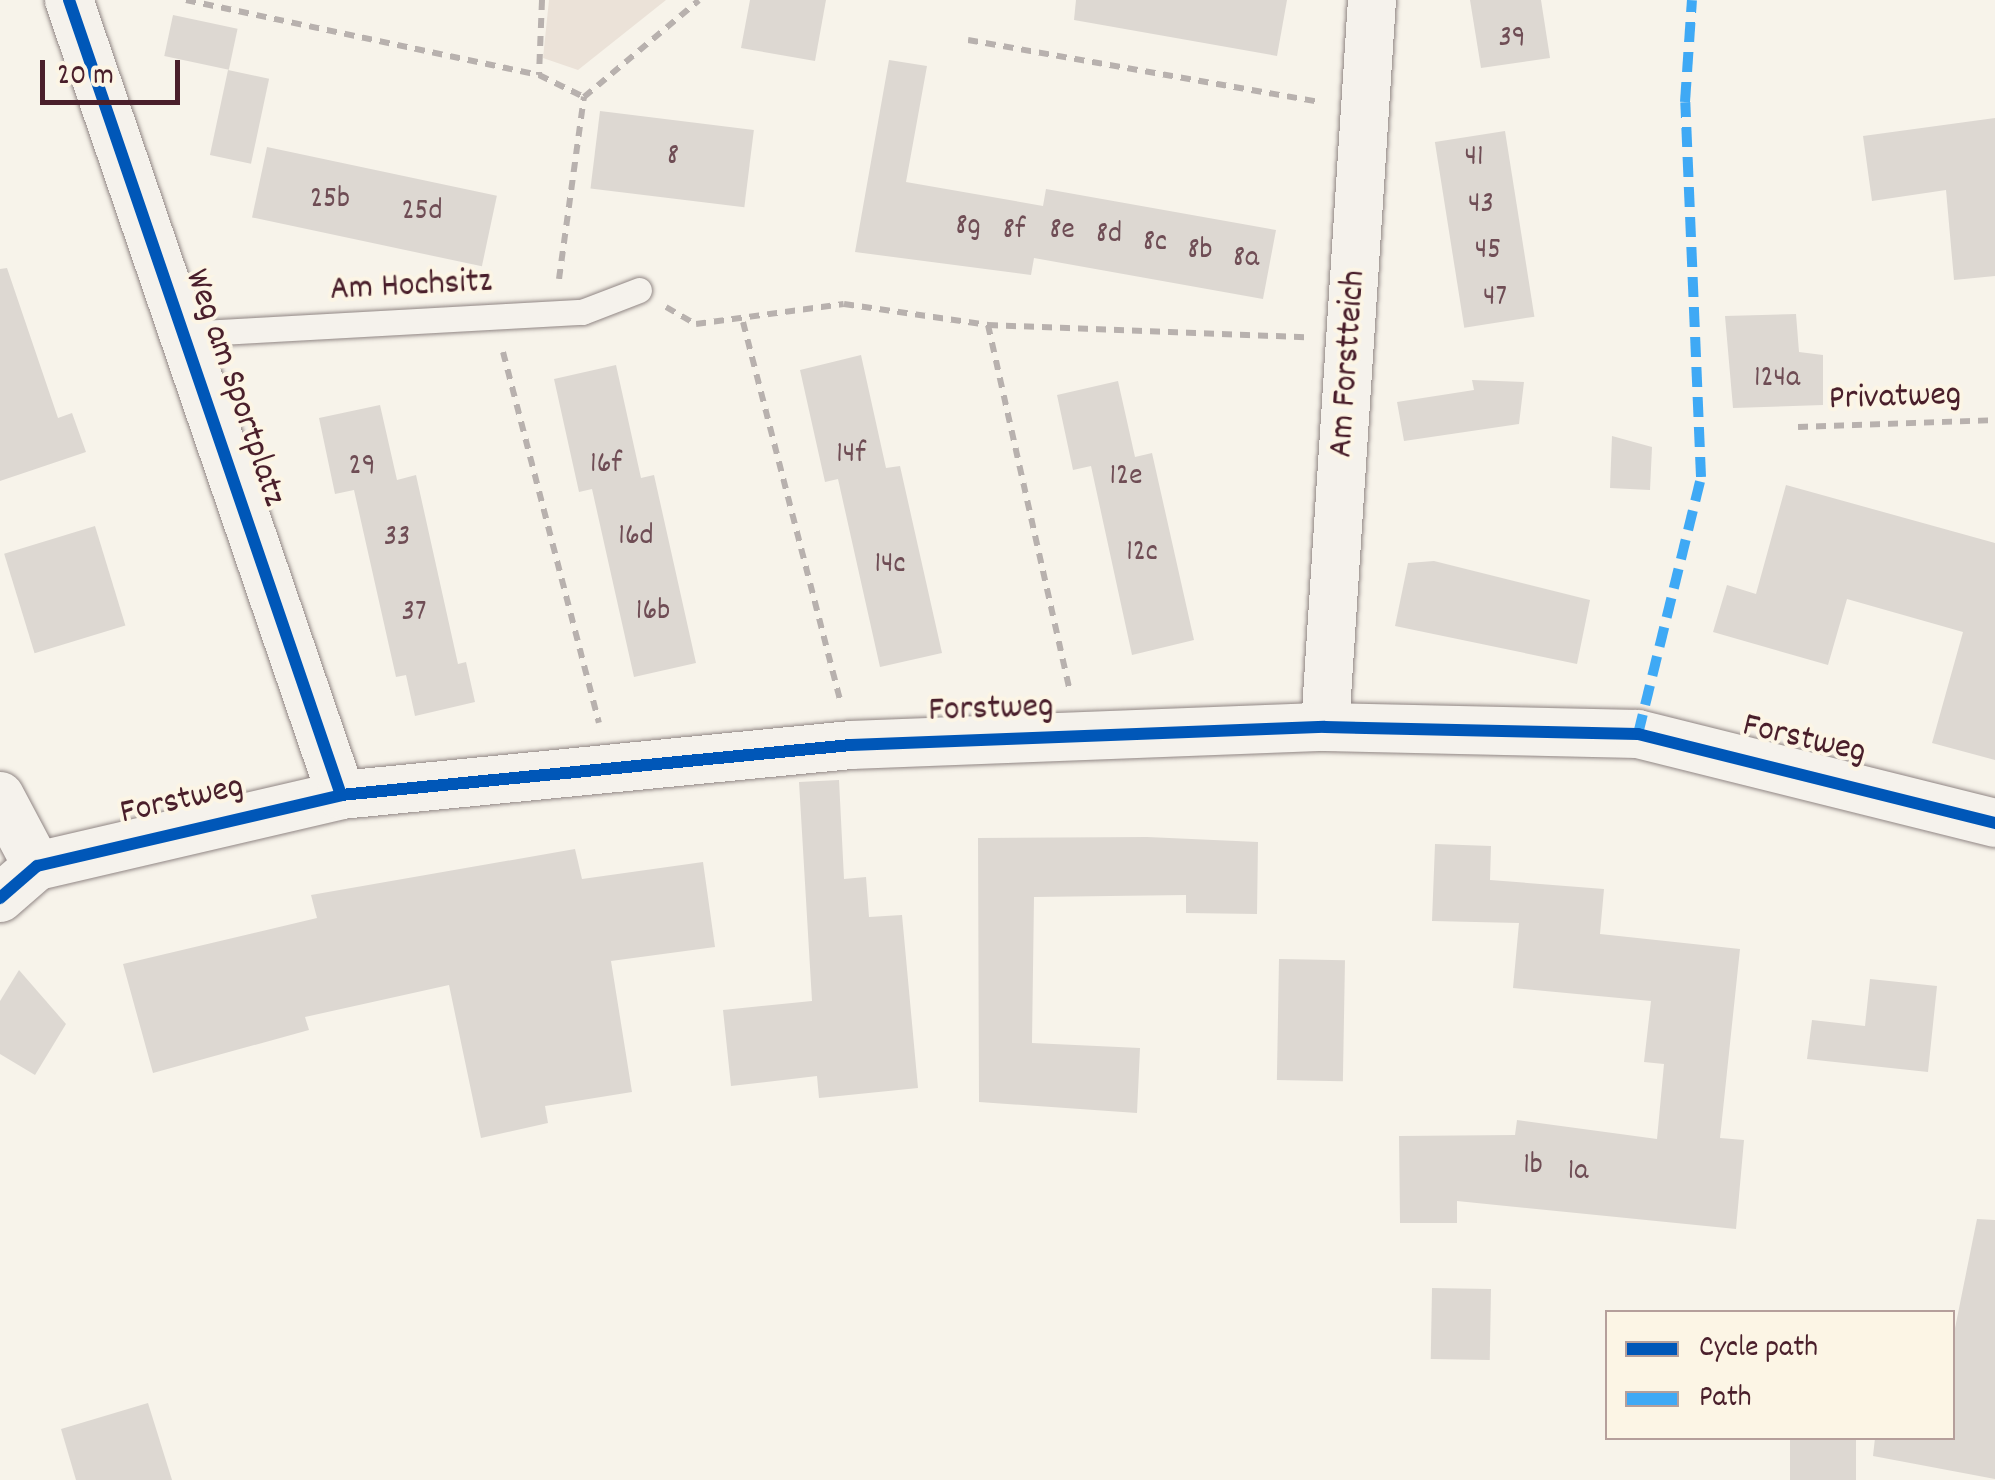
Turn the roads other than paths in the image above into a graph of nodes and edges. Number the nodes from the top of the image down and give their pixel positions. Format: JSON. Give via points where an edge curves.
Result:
{"nodes":[{"id":1,"x":69,"y":0,"type":"edge"},
{"id":2,"x":1372,"y":0,"type":"edge"},
{"id":3,"x":639,"y":290,"type":"road end"},
{"id":4,"x":184,"y":334,"type":"junction"},
{"id":5,"x":1326,"y":728,"type":"junction"},
{"id":6,"x":342,"y":795,"type":"junction"},
{"id":7,"x":0,"y":796,"type":"edge"},
{"id":8,"x":1995,"y":823,"type":"edge"},
{"id":9,"x":37,"y":866,"type":"junction"},
{"id":10,"x":0,"y":898,"type":"edge"}],
"edges":[{"from":1,"to":4,"type":"street","name":"Weg am Sportplatz"},
{"from":2,"to":5,"type":"street","name":"Am Forstteich"},
{"from":3,"to":4,"type":"lane","name":"Am Hochsitz","via":[[554,314]]},
{"from":4,"to":6,"type":"street","name":"Weg am Sportplatz"},
{"from":5,"to":6,"type":"street","name":"Forstweg","via":[[851,745],[609,763]]},
{"from":5,"to":8,"type":"street","name":"Forstweg","via":[[1638,734]]},
{"from":6,"to":9,"type":"street","name":"Forstweg"},
{"from":7,"to":9,"type":"street"},
{"from":9,"to":10,"type":"street","name":"Forstweg"}]}
